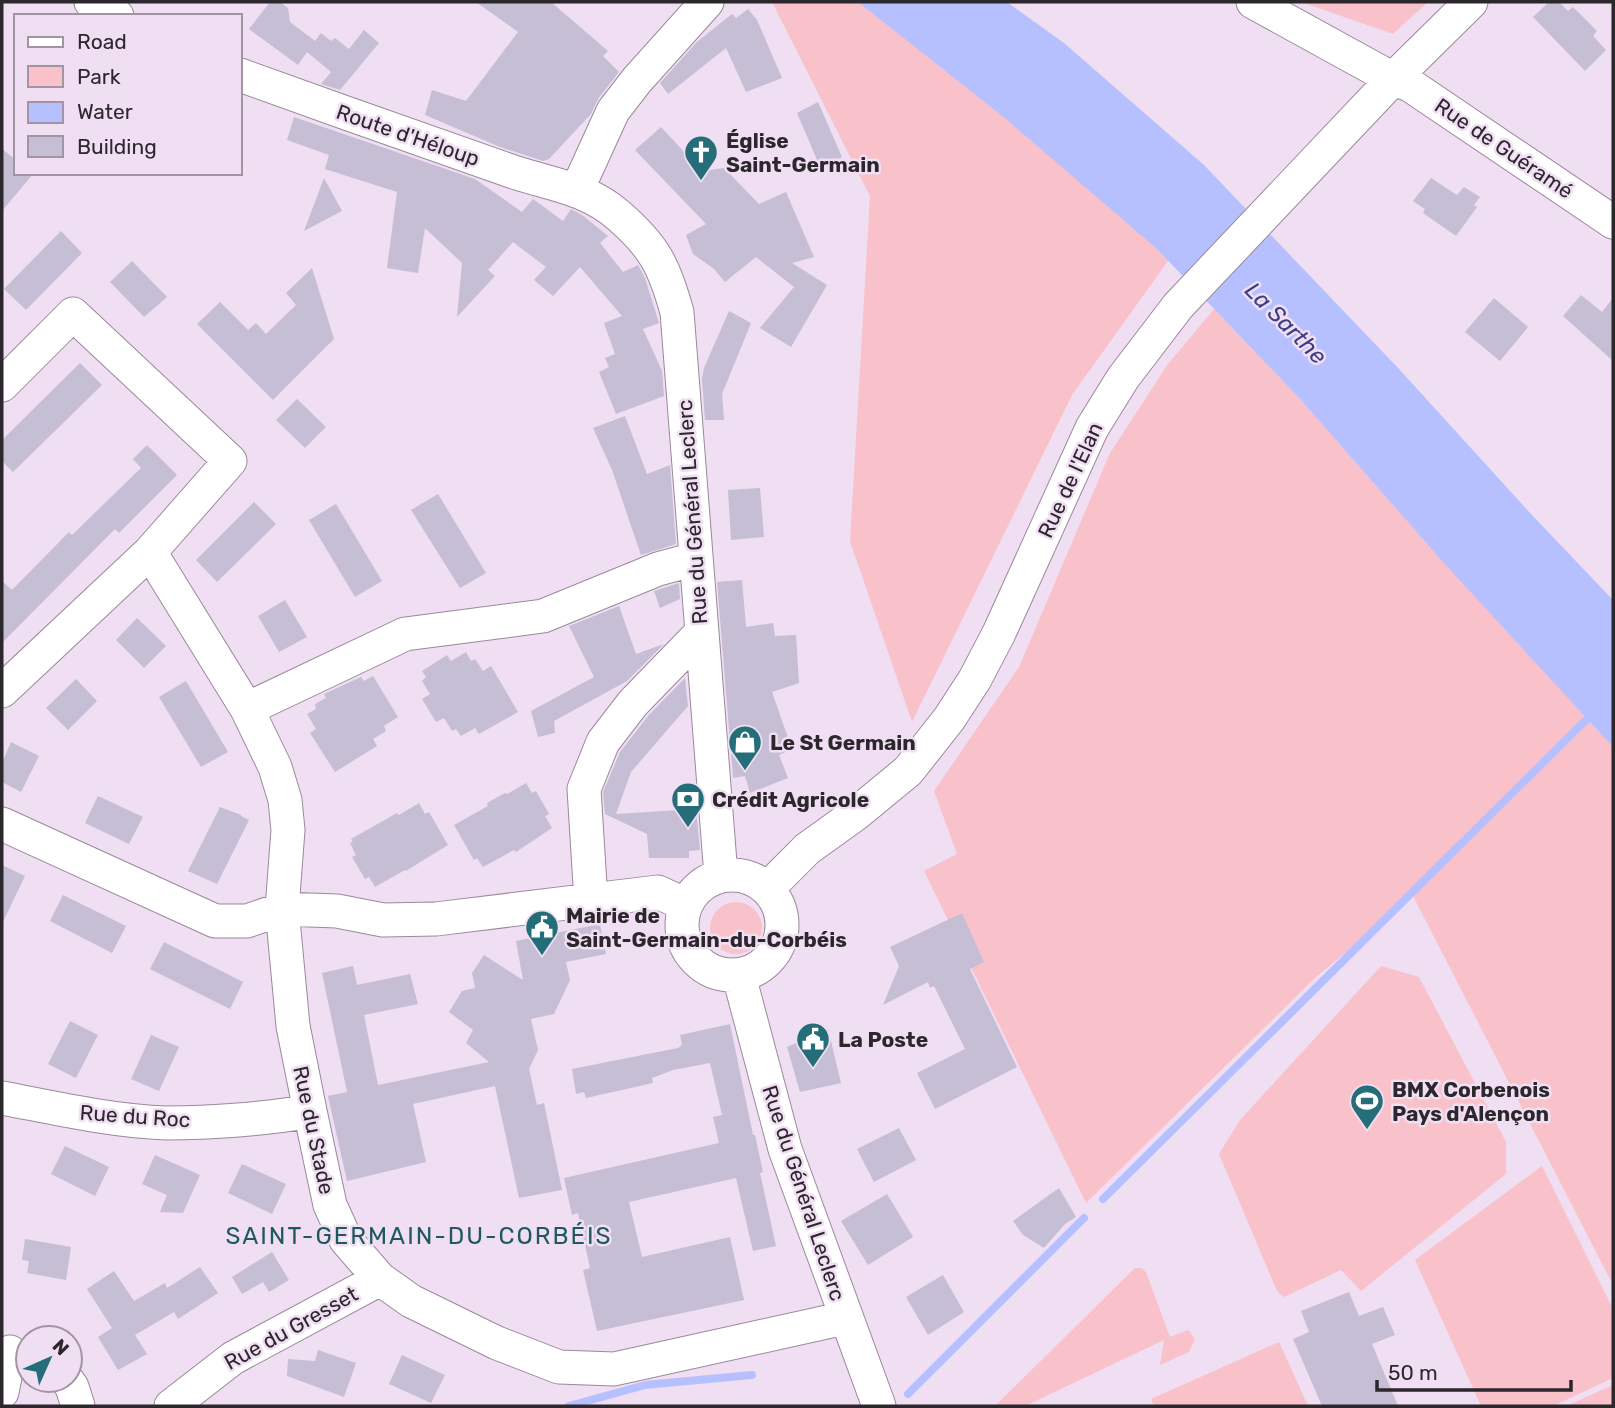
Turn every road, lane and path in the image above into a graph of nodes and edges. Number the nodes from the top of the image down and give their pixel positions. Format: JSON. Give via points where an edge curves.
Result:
{"nodes":[{"id":1,"x":91,"y":2,"type":"edge"},
{"id":2,"x":707,"y":2,"type":"edge"},
{"id":3,"x":1253,"y":2,"type":"edge"},
{"id":4,"x":1471,"y":2,"type":"edge"},
{"id":5,"x":113,"y":14,"type":"edge"},
{"id":6,"x":242,"y":76,"type":"edge"},
{"id":7,"x":1393,"y":79,"type":"junction"},
{"id":8,"x":578,"y":190,"type":"junction"},
{"id":9,"x":1613,"y":222,"type":"edge"},
{"id":10,"x":2,"y":385,"type":"edge"},
{"id":11,"x":150,"y":552,"type":"junction"},
{"id":12,"x":695,"y":559,"type":"junction"},
{"id":13,"x":701,"y":634,"type":"junction"},
{"id":14,"x":2,"y":691,"type":"edge"},
{"id":15,"x":247,"y":709,"type":"junction"},
{"id":16,"x":2,"y":824,"type":"edge"},
{"id":17,"x":721,"y":876,"type":"junction"},
{"id":18,"x":767,"y":889,"type":"junction"},
{"id":19,"x":591,"y":901,"type":"junction"},
{"id":20,"x":686,"y":905,"type":"junction"},
{"id":21,"x":282,"y":909,"type":"junction"},
{"id":22,"x":739,"y":976,"type":"junction"},
{"id":23,"x":2,"y":1098,"type":"edge"},
{"id":24,"x":310,"y":1111,"type":"junction"},
{"id":25,"x":380,"y":1279,"type":"junction"},
{"id":26,"x":845,"y":1318,"type":"junction"},
{"id":27,"x":13,"y":1353,"type":"edge"},
{"id":28,"x":2,"y":1392,"type":"edge"},
{"id":29,"x":171,"y":1406,"type":"edge"},
{"id":30,"x":879,"y":1406,"type":"edge"}],
"edges":[{"from":1,"to":5,"type":"street"},
{"from":2,"to":8,"type":"street","via":[[613,111]]},
{"from":3,"to":7,"type":"street","name":"Rue de Guéramé"},
{"from":4,"to":7,"type":"street","name":"Rue de l'Elan"},
{"from":6,"to":8,"type":"street","name":"Route d'Héloup","via":[[523,176]]},
{"from":7,"to":9,"type":"street","name":"Rue de Guéramé","via":[[1410,85]]},
{"from":7,"to":18,"type":"street","name":"Rue de l'Elan","via":[[1178,306],[1123,378],[1092,428],[999,634],[949,719],[908,771],[807,849]]},
{"from":8,"to":12,"type":"street","name":"Rue du Général Leclerc","via":[[616,214],[652,248],[667,275],[677,312]]},
{"from":10,"to":11,"type":"street","via":[[73,314],[230,461]]},
{"from":11,"to":14,"type":"street"},
{"from":11,"to":15,"type":"street","name":"Rue du Stade"},
{"from":12,"to":13,"type":"street","name":"Rue du Général Leclerc"},
{"from":12,"to":15,"type":"street","via":[[658,569],[543,616],[405,634]]},
{"from":13,"to":17,"type":"street","name":"Rue du Général Leclerc"},
{"from":13,"to":19,"type":"street","via":[[632,703],[603,743],[584,789]]},
{"from":15,"to":21,"type":"street","name":"Rue du Stade","via":[[285,800],[288,830]]},
{"from":16,"to":21,"type":"street","via":[[215,921],[247,921]]},
{"from":17,"to":18,"type":"street","via":[[746,877]]},
{"from":17,"to":20,"type":"street","via":[[700,886]]},
{"from":18,"to":22,"type":"street","via":[[779,905],[783,925],[777,949],[761,967]]},
{"from":19,"to":20,"type":"street","via":[[658,892]]},
{"from":19,"to":21,"type":"street","via":[[436,919],[383,920],[337,911]]},
{"from":20,"to":22,"type":"street","via":[[684,939],[692,955],[721,975]]},
{"from":21,"to":24,"type":"street","name":"Rue du Stade","via":[[293,1026]]},
{"from":22,"to":26,"type":"street","name":"Rue du Général Leclerc","via":[[785,1149]]},
{"from":23,"to":24,"type":"street","name":"Rue du Roc","via":[[165,1123]]},
{"from":24,"to":25,"type":"street","name":"Rue du Stade","via":[[330,1205],[346,1240]]},
{"from":25,"to":26,"type":"street","name":"Rue du Stade","via":[[411,1301],[559,1367],[614,1369]]},
{"from":25,"to":29,"type":"street","name":"Rue du Gresset","via":[[233,1358]]},
{"from":26,"to":30,"type":"street","name":"Rue du Général Leclerc"},
{"from":27,"to":28,"type":"street"}]}
